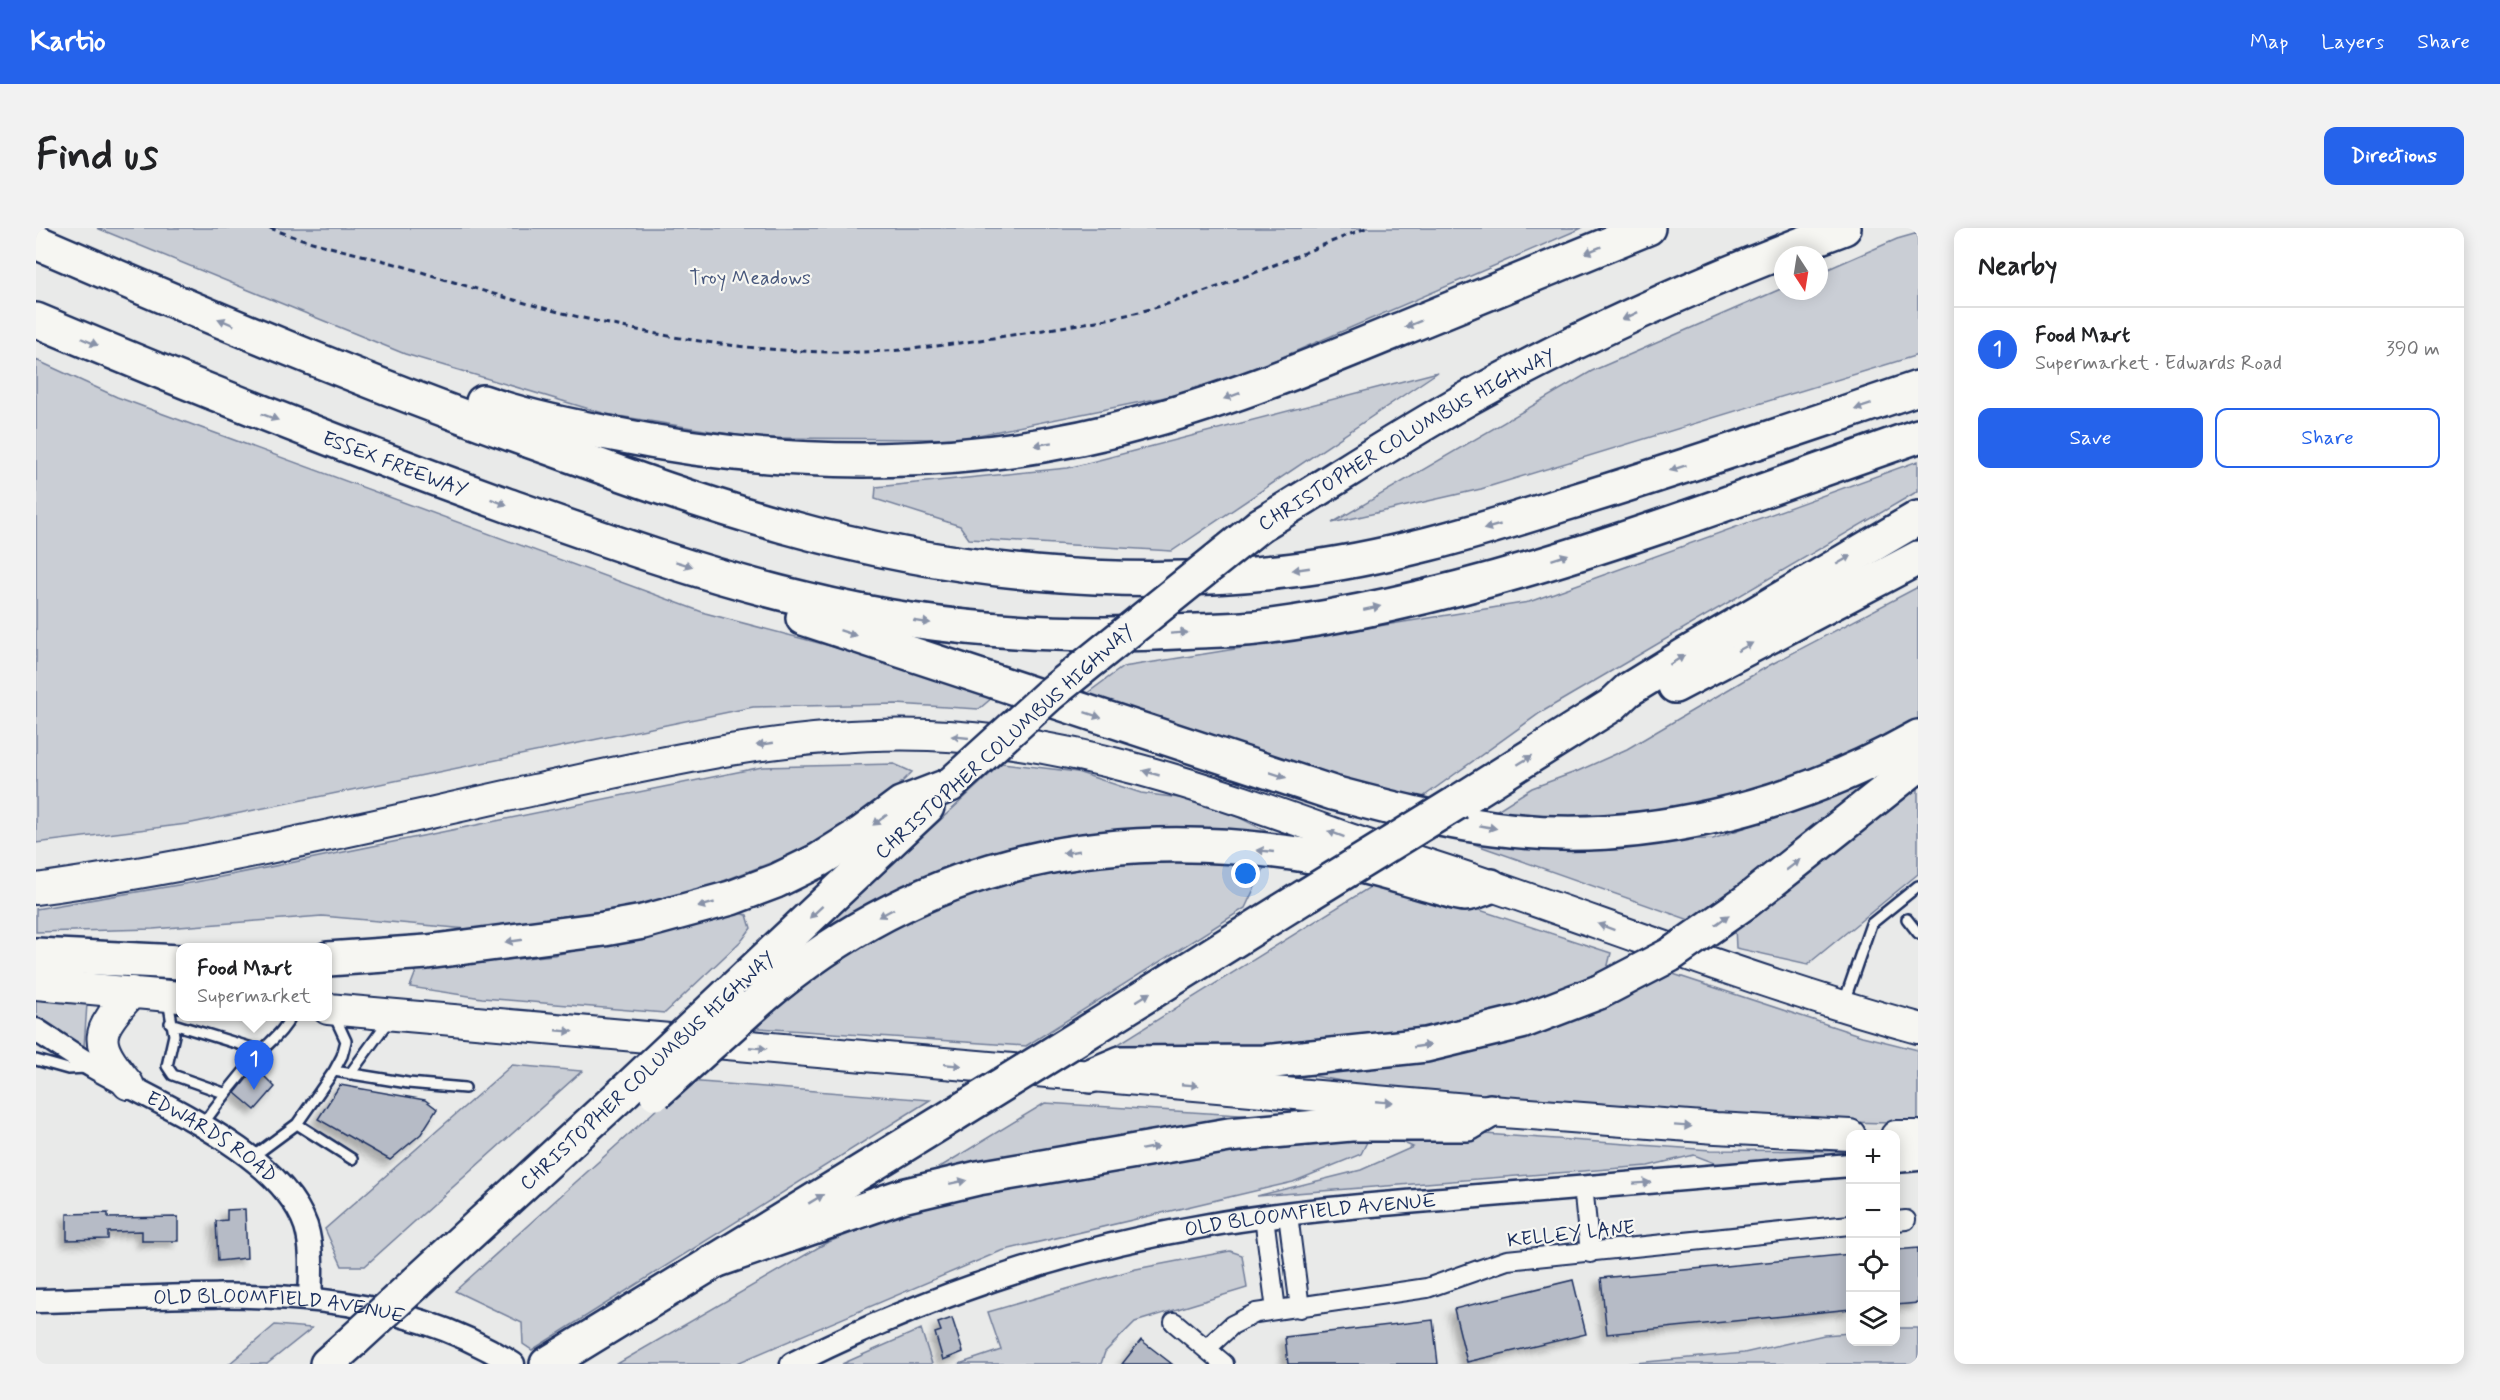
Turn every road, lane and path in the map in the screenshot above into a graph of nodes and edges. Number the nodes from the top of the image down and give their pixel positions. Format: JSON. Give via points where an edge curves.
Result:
{"nodes":[{"id":1,"x":270,"y":228,"type":"edge"},
{"id":2,"x":1366,"y":228,"type":"edge"},
{"id":3,"x":1648,"y":228,"type":"edge"},
{"id":4,"x":1844,"y":228,"type":"edge"},
{"id":5,"x":36,"y":242,"type":"edge"},
{"id":6,"x":36,"y":320,"type":"edge"},
{"id":7,"x":280,"y":344,"type":"junction"},
{"id":8,"x":1918,"y":388,"type":"edge"},
{"id":9,"x":1918,"y":436,"type":"edge"},
{"id":10,"x":1918,"y":518,"type":"edge"},
{"id":11,"x":1918,"y":558,"type":"edge"},
{"id":12,"x":762,"y":588,"type":"junction"},
{"id":13,"x":1612,"y":705,"type":"junction"},
{"id":14,"x":1918,"y":737,"type":"edge"},
{"id":15,"x":1918,"y":765,"type":"edge"},
{"id":16,"x":950,"y":785,"type":"junction"},
{"id":17,"x":1491,"y":886,"type":"junction"},
{"id":18,"x":1918,"y":886,"type":"edge"},
{"id":19,"x":36,"y":888,"type":"edge"},
{"id":20,"x":1907,"y":919,"type":"dead end"},
{"id":21,"x":1918,"y":933,"type":"edge"},
{"id":22,"x":36,"y":955,"type":"edge"},
{"id":23,"x":332,"y":959,"type":"edge"},
{"id":24,"x":176,"y":962,"type":"edge"},
{"id":25,"x":36,"y":984,"type":"edge"},
{"id":26,"x":132,"y":992,"type":"junction"},
{"id":27,"x":173,"y":1005,"type":"edge"},
{"id":28,"x":1842,"y":1007,"type":"junction"},
{"id":29,"x":332,"y":1010,"type":"edge"},
{"id":30,"x":332,"y":1014,"type":"edge"},
{"id":31,"x":393,"y":1015,"type":"junction"},
{"id":32,"x":204,"y":1021,"type":"edge"},
{"id":33,"x":289,"y":1021,"type":"edge"},
{"id":34,"x":1918,"y":1028,"type":"edge"},
{"id":35,"x":36,"y":1030,"type":"edge"},
{"id":36,"x":262,"y":1051,"type":"junction"},
{"id":37,"x":36,"y":1060,"type":"edge"},
{"id":38,"x":94,"y":1067,"type":"junction"},
{"id":39,"x":334,"y":1071,"type":"junction"},
{"id":40,"x":350,"y":1074,"type":"junction"},
{"id":41,"x":1090,"y":1076,"type":"junction"},
{"id":42,"x":128,"y":1084,"type":"junction"},
{"id":43,"x":465,"y":1088,"type":"dead end"},
{"id":44,"x":640,"y":1092,"type":"junction"},
{"id":45,"x":224,"y":1093,"type":"junction"},
{"id":46,"x":1490,"y":1111,"type":"junction"},
{"id":47,"x":297,"y":1124,"type":"junction"},
{"id":48,"x":202,"y":1126,"type":"junction"},
{"id":49,"x":1846,"y":1135,"type":"edge"},
{"id":50,"x":1900,"y":1136,"type":"edge"},
{"id":51,"x":1918,"y":1136,"type":"edge"},
{"id":52,"x":251,"y":1158,"type":"junction"},
{"id":53,"x":352,"y":1159,"type":"dead end"},
{"id":54,"x":1918,"y":1159,"type":"edge"},
{"id":55,"x":1900,"y":1161,"type":"edge"},
{"id":56,"x":1846,"y":1165,"type":"edge"},
{"id":57,"x":1583,"y":1186,"type":"junction"},
{"id":58,"x":1288,"y":1215,"type":"junction"},
{"id":59,"x":1264,"y":1217,"type":"junction"},
{"id":60,"x":1846,"y":1226,"type":"edge"},
{"id":61,"x":1590,"y":1253,"type":"junction"},
{"id":62,"x":712,"y":1262,"type":"junction"},
{"id":63,"x":310,"y":1299,"type":"junction"},
{"id":64,"x":36,"y":1301,"type":"edge"},
{"id":65,"x":1300,"y":1308,"type":"junction"},
{"id":66,"x":1276,"y":1310,"type":"junction"},
{"id":67,"x":1174,"y":1322,"type":"dead end"},
{"id":68,"x":1206,"y":1349,"type":"junction"},
{"id":69,"x":557,"y":1358,"type":"edge"},
{"id":70,"x":327,"y":1364,"type":"edge"},
{"id":71,"x":513,"y":1364,"type":"edge"},
{"id":72,"x":792,"y":1364,"type":"edge"},
{"id":73,"x":1224,"y":1364,"type":"edge"}],
"edges":[{"from":1,"to":2,"type":"path","via":[[496,296],[630,331],[793,350],[863,352],[1007,336],[1163,306],[1245,278]]},
{"from":3,"to":7,"type":"highway","one_way":true,"via":[[1220,400],[1082,437],[928,458],[774,458],[654,442],[505,410]]},
{"from":4,"to":16,"type":"highway","name":"CHRISTOPHER COLUMBUS HIGHWAY","one_way":true,"bridge":true,"via":[[1683,291],[1523,369],[1418,427],[1260,525],[1049,695]]},
{"from":7,"to":5,"type":"highway","one_way":true},
{"from":6,"to":12,"type":"highway","name":"ESSEX FREEWAY","one_way":true,"via":[[240,405],[424,475],[630,548]]},
{"from":8,"to":7,"type":"highway","one_way":true,"via":[[1627,485],[1413,547],[1294,570],[1131,579],[975,566],[867,547],[786,527],[689,498],[459,416]]},
{"from":12,"to":9,"type":"highway","name":"ESSEX FREEWAY","one_way":true,"via":[[922,622],[1011,631],[1138,635],[1251,629],[1343,615],[1495,578]]},
{"from":13,"to":10,"type":"highway","one_way":true,"via":[[1628,690],[1685,655]]},
{"from":13,"to":11,"type":"highway","one_way":true,"via":[[1638,706]]},
{"from":12,"to":14,"type":"highway","one_way":true,"via":[[778,609],[927,660],[1333,793],[1493,828],[1600,831],[1718,815],[1838,778]]},
{"from":62,"to":13,"type":"highway","one_way":true,"bridge":true},
{"from":41,"to":15,"type":"highway","one_way":true,"bridge":true,"via":[[1121,1063],[1264,1062],[1426,1046],[1521,1022],[1599,992],[1670,954],[1747,901]]},
{"from":16,"to":23,"type":"highway","one_way":true,"via":[[901,804],[819,860],[731,898],[604,929],[438,951]]},
{"from":16,"to":44,"type":"highway","name":"CHRISTOPHER COLUMBUS HIGHWAY","one_way":true,"bridge":true,"via":[[727,995]]},
{"from":17,"to":19,"type":"highway","one_way":true,"via":[[1293,818],[1110,762],[1021,744],[886,734],[836,736],[728,750],[236,855],[134,875]]},
{"from":28,"to":17,"type":"highway","one_way":true},
{"from":17,"to":44,"type":"highway","one_way":true,"bridge":true,"via":[[1466,894],[1330,859],[1240,848],[1163,845],[1030,859],[973,875],[898,907],[828,946]]},
{"from":18,"to":28,"type":"lane","via":[[1871,924]]},
{"from":20,"to":21,"type":"lane"},
{"from":22,"to":24,"type":"highway"},
{"from":25,"to":26,"type":"highway"},
{"from":26,"to":27,"type":"highway"},
{"from":26,"to":42,"type":"highway","via":[[112,1015],[102,1035],[105,1055]]},
{"from":27,"to":45,"type":"lane","via":[[174,1035],[167,1066],[173,1075]]},
{"from":28,"to":34,"type":"highway"},
{"from":29,"to":31,"type":"highway"},
{"from":30,"to":39,"type":"lane","via":[[346,1041]]},
{"from":31,"to":40,"type":"lane"},
{"from":31,"to":41,"type":"highway","one_way":true},
{"from":32,"to":36,"type":"lane"},
{"from":33,"to":36,"type":"lane"},
{"from":35,"to":38,"type":"street","name":"EDWARDS ROAD"},
{"from":36,"to":45,"type":"lane"},
{"from":37,"to":38,"type":"lane","via":[[68,1069]]},
{"from":38,"to":42,"type":"street","name":"EDWARDS ROAD"},
{"from":39,"to":40,"type":"lane"},
{"from":39,"to":47,"type":"lane"},
{"from":40,"to":43,"type":"lane"},
{"from":41,"to":46,"type":"highway","one_way":true},
{"from":42,"to":48,"type":"street","name":"EDWARDS ROAD"},
{"from":44,"to":70,"type":"highway","bridge":true,"via":[[525,1209],[484,1221]]},
{"from":45,"to":48,"type":"lane"},
{"from":46,"to":49,"type":"highway","one_way":true},
{"from":62,"to":46,"type":"highway","one_way":true,"via":[[902,1197],[978,1178],[1229,1135],[1341,1125],[1468,1124]]},
{"from":47,"to":52,"type":"lane"},
{"from":47,"to":53,"type":"lane"},
{"from":48,"to":52,"type":"street","name":"EDWARDS ROAD"},
{"from":50,"to":51,"type":"highway"},
{"from":52,"to":63,"type":"street","name":"EDWARDS ROAD","via":[[272,1174],[289,1195],[305,1225],[311,1252]]},
{"from":54,"to":55,"type":"street"},
{"from":57,"to":56,"type":"street","name":"OLD BLOOMFIELD AVENUE","one_way":true},
{"from":57,"to":58,"type":"street","name":"OLD BLOOMFIELD AVENUE"},
{"from":57,"to":61,"type":"street"},
{"from":58,"to":59,"type":"street","name":"OLD BLOOMFIELD AVENUE"},
{"from":58,"to":65,"type":"street"},
{"from":59,"to":66,"type":"street"},
{"from":59,"to":72,"type":"street","name":"OLD BLOOMFIELD AVENUE","via":[[1139,1239],[1024,1270],[904,1312]]},
{"from":60,"to":61,"type":"street","name":"KELLEY LANE"},
{"from":61,"to":65,"type":"street","name":"KELLEY LANE","via":[[1507,1260],[1427,1288]]},
{"from":62,"to":69,"type":"highway"},
{"from":63,"to":64,"type":"street","name":"OLD BLOOMFIELD AVENUE"},
{"from":63,"to":71,"type":"street","name":"OLD BLOOMFIELD AVENUE","via":[[402,1315],[453,1332]]},
{"from":65,"to":66,"type":"street","name":"KELLEY LANE"},
{"from":66,"to":68,"type":"street","name":"KELLEY LANE","via":[[1242,1319]]},
{"from":67,"to":68,"type":"street"},
{"from":68,"to":73,"type":"street"}]}
